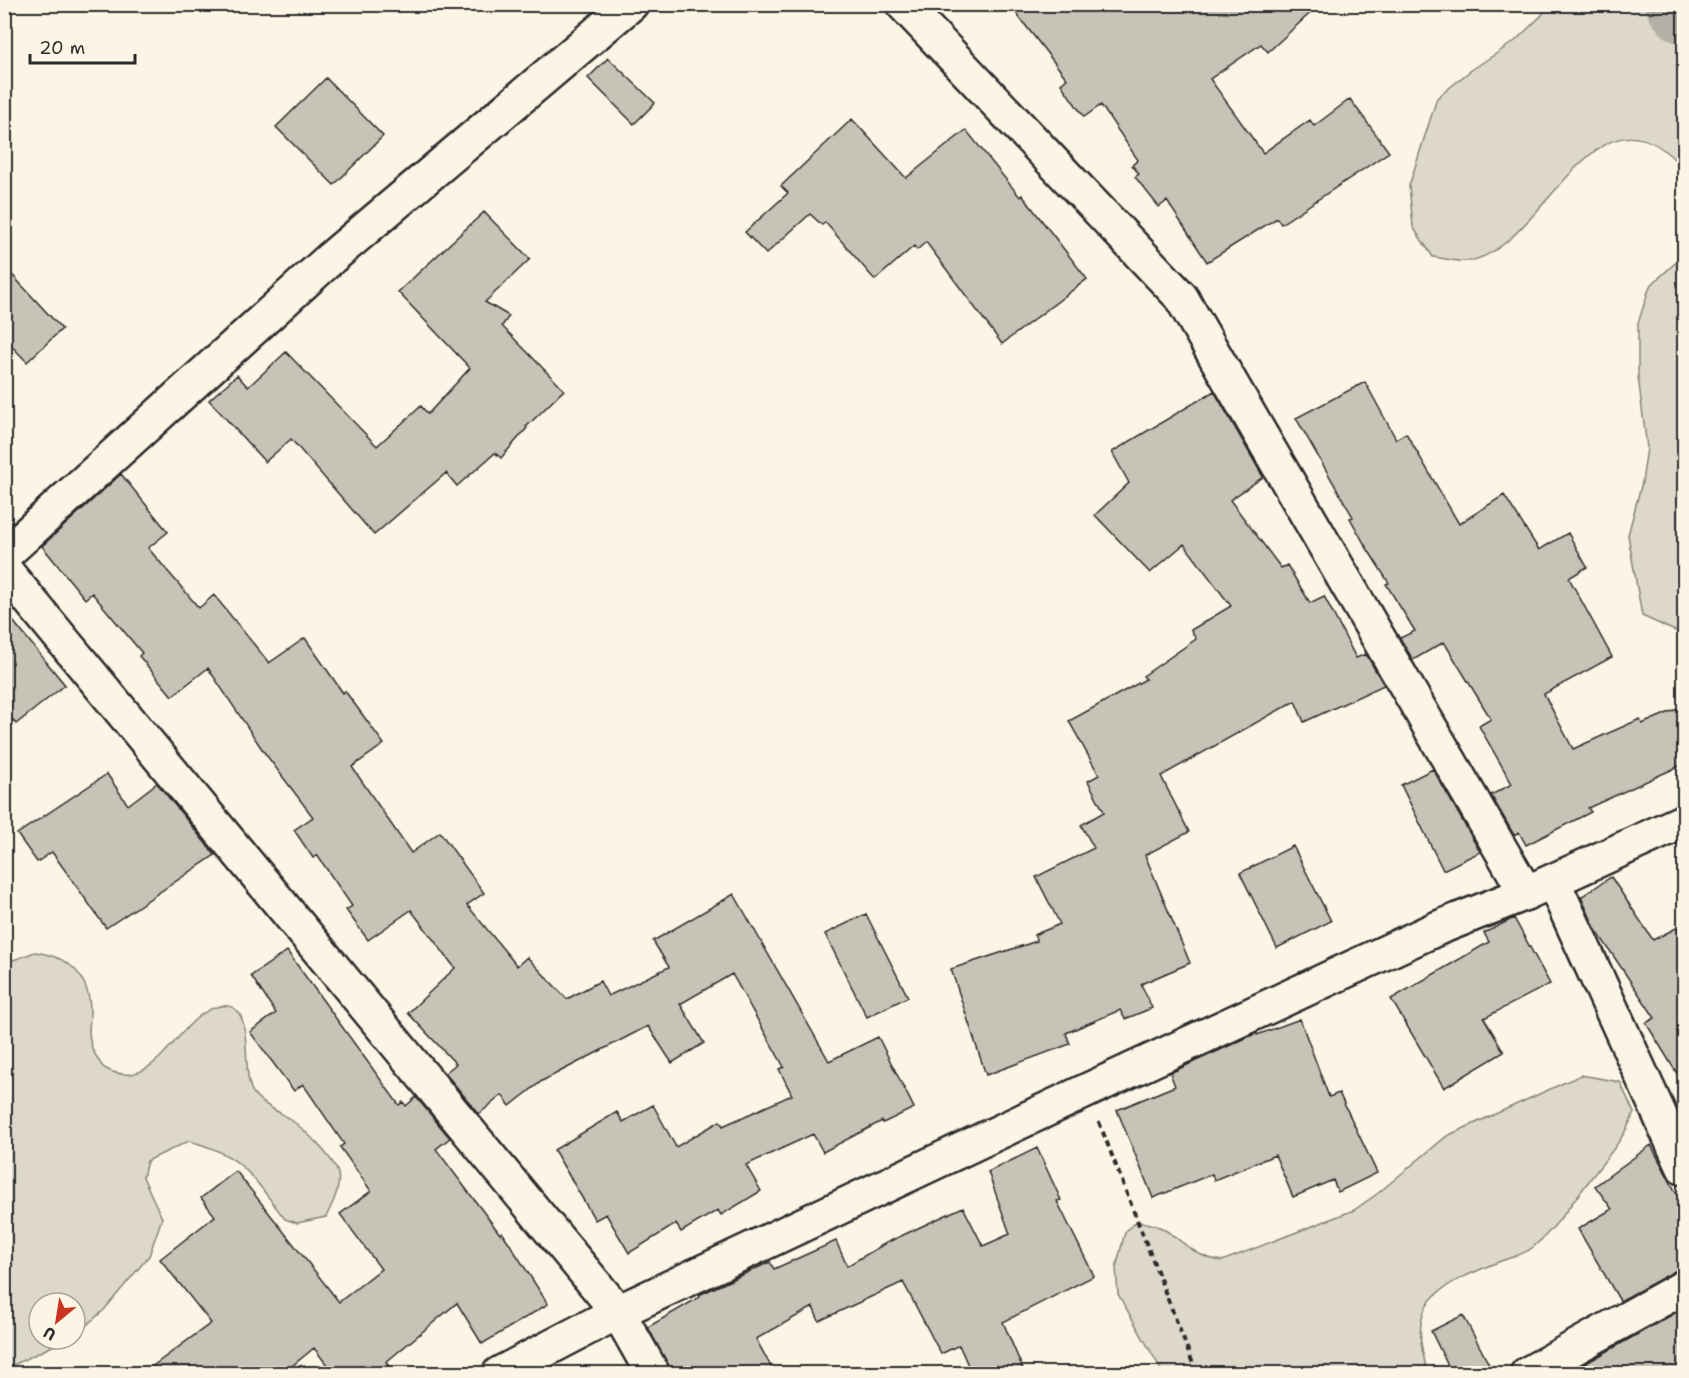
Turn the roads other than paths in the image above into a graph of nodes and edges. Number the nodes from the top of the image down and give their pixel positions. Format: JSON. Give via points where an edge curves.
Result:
{"nodes":[{"id":1,"x":631,"y":4,"type":"edge"},
{"id":2,"x":903,"y":4,"type":"edge"},
{"id":3,"x":4,"y":555,"type":"edge"},
{"id":4,"x":4,"y":569,"type":"edge"},
{"id":5,"x":1684,"y":822,"type":"edge"},
{"id":6,"x":1539,"y":887,"type":"junction"},
{"id":7,"x":1684,"y":1168,"type":"edge"},
{"id":8,"x":1684,"y":1287,"type":"edge"},
{"id":9,"x":618,"y":1312,"type":"junction"},
{"id":10,"x":499,"y":1374,"type":"edge"},
{"id":11,"x":652,"y":1374,"type":"edge"},
{"id":12,"x":1527,"y":1374,"type":"edge"}],
"edges":[{"from":1,"to":3,"type":"street","via":[[331,258]]},
{"from":2,"to":6,"type":"street","via":[[1182,297]]},
{"from":4,"to":9,"type":"street"},
{"from":5,"to":6,"type":"street"},
{"from":6,"to":7,"type":"street"},
{"from":6,"to":9,"type":"street","via":[[1438,928]]},
{"from":8,"to":12,"type":"street"},
{"from":9,"to":10,"type":"street"},
{"from":9,"to":11,"type":"street"}]}
